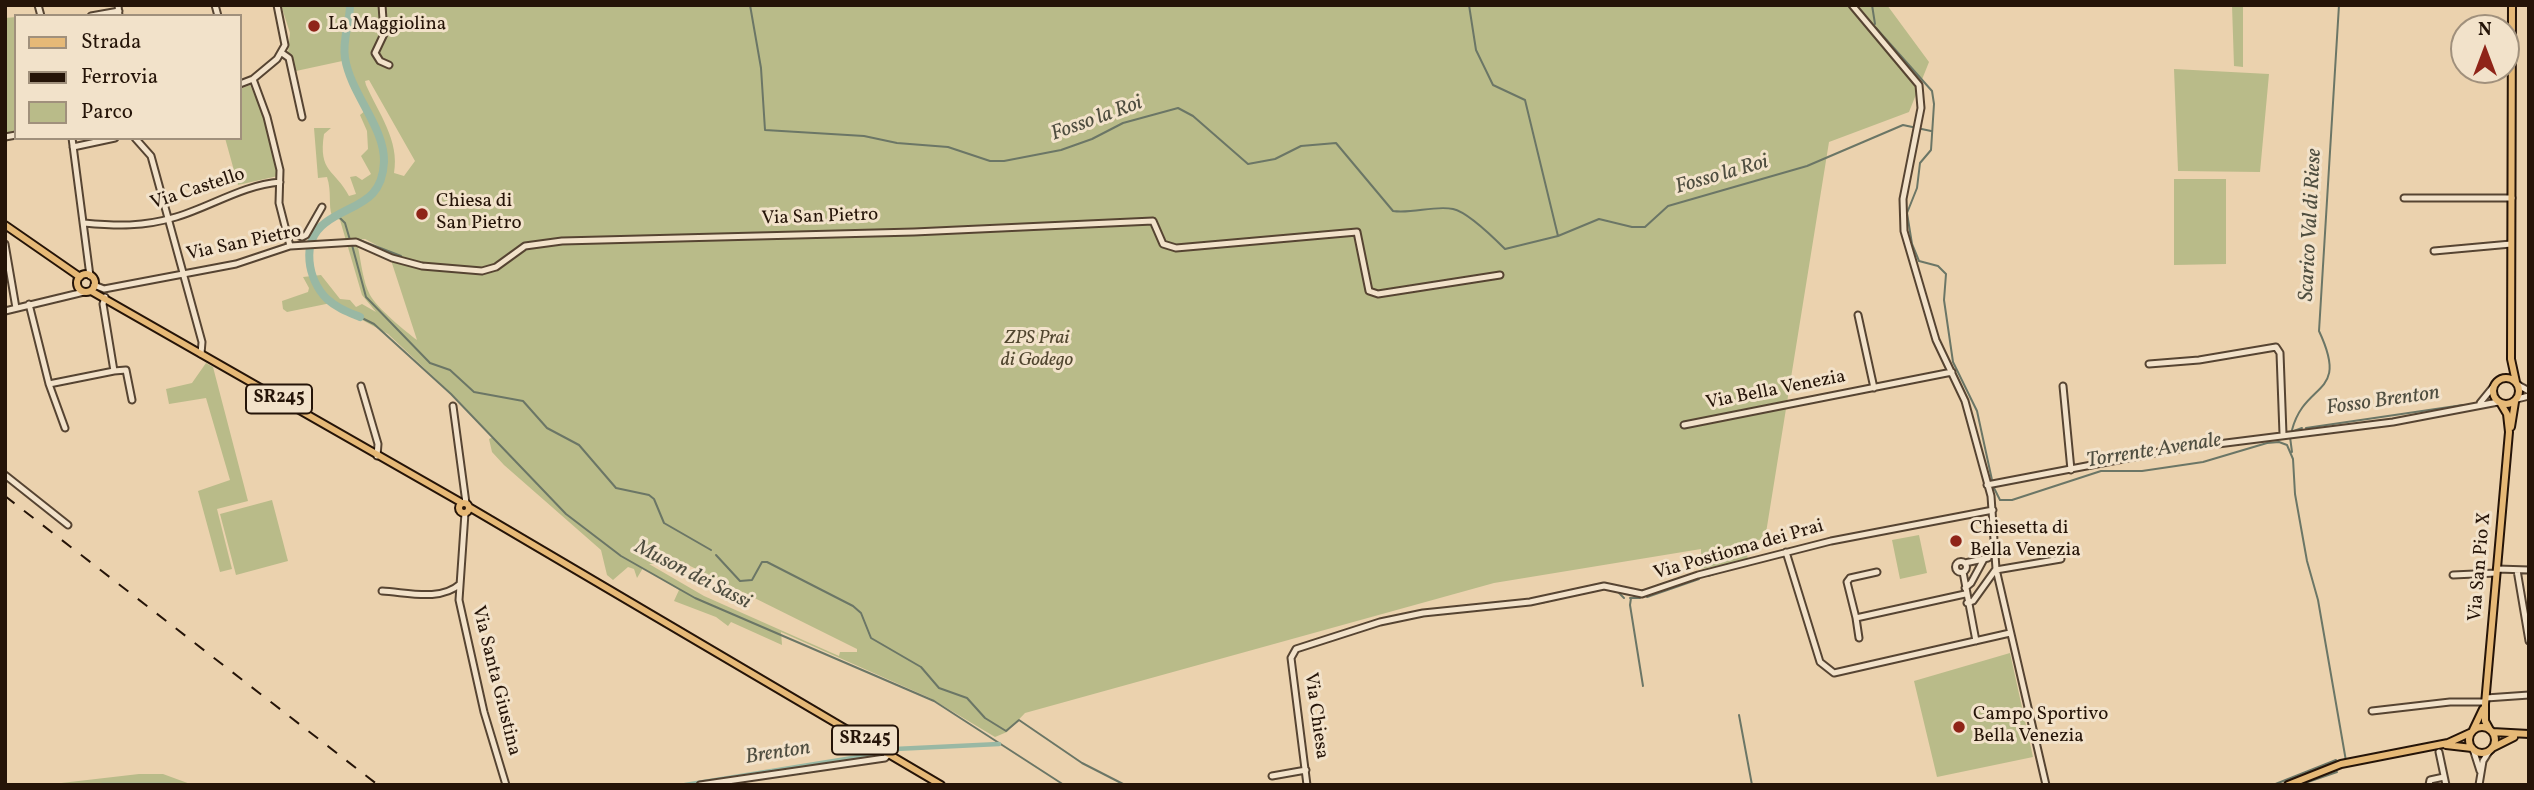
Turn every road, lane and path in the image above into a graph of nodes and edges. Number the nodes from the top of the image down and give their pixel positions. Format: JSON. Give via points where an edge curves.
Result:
{"nodes":[{"id":1,"x":277,"y":5,"type":"edge"},
{"id":2,"x":382,"y":5,"type":"edge"},
{"id":3,"x":1852,"y":5,"type":"edge"},
{"id":4,"x":2512,"y":5,"type":"edge"},
{"id":5,"x":282,"y":53,"type":"junction"},
{"id":6,"x":389,"y":65,"type":"dead end"},
{"id":7,"x":253,"y":79,"type":"junction"},
{"id":8,"x":242,"y":84,"type":"edge"},
{"id":9,"x":302,"y":117,"type":"dead end"},
{"id":10,"x":72,"y":140,"type":"edge"},
{"id":11,"x":106,"y":140,"type":"edge"},
{"id":12,"x":137,"y":140,"type":"edge"},
{"id":13,"x":74,"y":147,"type":"junction"},
{"id":14,"x":280,"y":183,"type":"junction"},
{"id":15,"x":2512,"y":194,"type":"junction"},
{"id":16,"x":2404,"y":198,"type":"dead end"},
{"id":17,"x":322,"y":206,"type":"dead end"},
{"id":18,"x":169,"y":218,"type":"junction"},
{"id":19,"x":83,"y":223,"type":"junction"},
{"id":20,"x":5,"y":225,"type":"edge"},
{"id":21,"x":286,"y":234,"type":"junction"},
{"id":22,"x":5,"y":244,"type":"edge"},
{"id":23,"x":2511,"y":244,"type":"junction"},
{"id":24,"x":290,"y":246,"type":"junction"},
{"id":25,"x":2434,"y":251,"type":"dead end"},
{"id":26,"x":185,"y":273,"type":"junction"},
{"id":27,"x":1500,"y":275,"type":"dead end"},
{"id":28,"x":82,"y":279,"type":"junction"},
{"id":29,"x":91,"y":288,"type":"junction"},
{"id":30,"x":73,"y":293,"type":"junction"},
{"id":31,"x":103,"y":296,"type":"junction"},
{"id":32,"x":29,"y":304,"type":"junction"},
{"id":33,"x":16,"y":308,"type":"junction"},
{"id":34,"x":5,"y":311,"type":"edge"},
{"id":35,"x":1858,"y":315,"type":"dead end"},
{"id":36,"x":201,"y":354,"type":"junction"},
{"id":37,"x":2511,"y":359,"type":"junction"},
{"id":38,"x":2149,"y":364,"type":"dead end"},
{"id":39,"x":114,"y":371,"type":"junction"},
{"id":40,"x":1952,"y":372,"type":"junction"},
{"id":41,"x":48,"y":384,"type":"junction"},
{"id":42,"x":2517,"y":384,"type":"junction"},
{"id":43,"x":2495,"y":385,"type":"junction"},
{"id":44,"x":361,"y":386,"type":"dead end"},
{"id":45,"x":2063,"y":386,"type":"dead end"},
{"id":46,"x":1874,"y":388,"type":"junction"},
{"id":47,"x":2529,"y":394,"type":"edge"},
{"id":48,"x":132,"y":400,"type":"dead end"},
{"id":49,"x":2516,"y":400,"type":"junction"},
{"id":50,"x":2500,"y":403,"type":"junction"},
{"id":51,"x":453,"y":406,"type":"dead end"},
{"id":52,"x":2477,"y":406,"type":"junction"},
{"id":53,"x":1684,"y":425,"type":"dead end"},
{"id":54,"x":65,"y":428,"type":"dead end"},
{"id":55,"x":2509,"y":432,"type":"junction"},
{"id":56,"x":2283,"y":434,"type":"junction"},
{"id":57,"x":377,"y":456,"type":"junction"},
{"id":58,"x":2071,"y":470,"type":"junction"},
{"id":59,"x":5,"y":475,"type":"edge"},
{"id":60,"x":1991,"y":484,"type":"junction"},
{"id":61,"x":465,"y":507,"type":"junction"},
{"id":62,"x":1993,"y":510,"type":"junction"},
{"id":63,"x":68,"y":525,"type":"dead end"},
{"id":64,"x":1786,"y":552,"type":"junction"},
{"id":65,"x":1994,"y":557,"type":"junction"},
{"id":66,"x":1984,"y":559,"type":"junction"},
{"id":67,"x":2061,"y":559,"type":"dead end"},
{"id":68,"x":1996,"y":570,"type":"junction"},
{"id":69,"x":2517,"y":570,"type":"junction"},
{"id":70,"x":2529,"y":570,"type":"edge"},
{"id":71,"x":2497,"y":571,"type":"junction"},
{"id":72,"x":1877,"y":572,"type":"dead end"},
{"id":73,"x":2453,"y":575,"type":"dead end"},
{"id":74,"x":460,"y":584,"type":"junction"},
{"id":75,"x":382,"y":591,"type":"dead end"},
{"id":76,"x":1965,"y":591,"type":"junction"},
{"id":77,"x":1967,"y":603,"type":"junction"},
{"id":78,"x":1856,"y":618,"type":"junction"},
{"id":79,"x":2010,"y":633,"type":"junction"},
{"id":80,"x":1859,"y":638,"type":"dead end"},
{"id":81,"x":2529,"y":640,"type":"edge"},
{"id":82,"x":1976,"y":641,"type":"junction"},
{"id":83,"x":1292,"y":651,"type":"joint"},
{"id":84,"x":2529,"y":695,"type":"edge"},
{"id":85,"x":2486,"y":701,"type":"junction"},
{"id":86,"x":2372,"y":711,"type":"dead end"},
{"id":87,"x":2472,"y":731,"type":"junction"},
{"id":88,"x":2491,"y":731,"type":"junction"},
{"id":89,"x":2529,"y":734,"type":"edge"},
{"id":90,"x":2520,"y":735,"type":"junction"},
{"id":91,"x":2440,"y":748,"type":"junction"},
{"id":92,"x":2472,"y":749,"type":"junction"},
{"id":93,"x":2490,"y":749,"type":"junction"},
{"id":94,"x":888,"y":754,"type":"junction"},
{"id":95,"x":1306,"y":771,"type":"junction"},
{"id":96,"x":2480,"y":774,"type":"junction"},
{"id":97,"x":1272,"y":776,"type":"dead end"},
{"id":98,"x":2445,"y":781,"type":"edge"},
{"id":99,"x":506,"y":785,"type":"edge"},
{"id":100,"x":700,"y":785,"type":"edge"},
{"id":101,"x":941,"y":785,"type":"edge"},
{"id":102,"x":1307,"y":785,"type":"edge"},
{"id":103,"x":2046,"y":785,"type":"edge"},
{"id":104,"x":2288,"y":785,"type":"edge"},
{"id":105,"x":2429,"y":785,"type":"edge"},
{"id":106,"x":2479,"y":785,"type":"edge"}],
"edges":[{"from":1,"to":5,"type":"street","via":[[286,38]]},
{"from":2,"to":6,"type":"street","via":[[384,34],[375,53]]},
{"from":3,"to":40,"type":"street","via":[[1916,80],[1921,102],[1902,222],[1934,333]]},
{"from":4,"to":15,"type":"main road","name":"Via San Pio X"},
{"from":5,"to":7,"type":"street"},
{"from":5,"to":9,"type":"street","via":[[289,58]]},
{"from":7,"to":8,"type":"street"},
{"from":7,"to":14,"type":"street","via":[[267,117]]},
{"from":10,"to":13,"type":"street"},
{"from":11,"to":13,"type":"street"},
{"from":12,"to":18,"type":"street","via":[[151,156]]},
{"from":13,"to":19,"type":"street"},
{"from":14,"to":18,"type":"street","name":"Via Castello","via":[[265,184]]},
{"from":14,"to":21,"type":"street"},
{"from":15,"to":16,"type":"street"},
{"from":15,"to":23,"type":"main road","name":"Via San Pio X"},
{"from":17,"to":21,"type":"street","via":[[306,235]]},
{"from":18,"to":19,"type":"street","name":"Via Castello","via":[[135,227]]},
{"from":18,"to":26,"type":"street"},
{"from":19,"to":28,"type":"street","via":[[86,265]]},
{"from":20,"to":28,"type":"main road","number":"SR245"},
{"from":21,"to":24,"type":"street"},
{"from":22,"to":33,"type":"street"},
{"from":23,"to":25,"type":"street"},
{"from":23,"to":37,"type":"main road","name":"Via San Pio X"},
{"from":24,"to":26,"type":"street","name":"Via San Pietro","via":[[236,264]]},
{"from":24,"to":27,"type":"street","name":"Via San Pietro","via":[[351,242],[422,266],[482,271],[496,267],[525,246],[562,241],[1153,221],[1163,244],[1176,248],[1357,232],[1369,291],[1378,294]]},
{"from":26,"to":29,"type":"street","name":"Via San Pietro"},
{"from":26,"to":36,"type":"street"},
{"from":28,"to":29,"type":"main road"},
{"from":28,"to":29,"type":"main road","number":"SR245"},
{"from":28,"to":30,"type":"street"},
{"from":29,"to":30,"type":"street","name":"Via San Pietro"},
{"from":29,"to":31,"type":"main road","number":"SR245"},
{"from":30,"to":32,"type":"street","name":"Via San Pietro"},
{"from":31,"to":36,"type":"main road","name":"SR245","number":"SR245"},
{"from":31,"to":39,"type":"street"},
{"from":32,"to":33,"type":"street","name":"Via San Pietro"},
{"from":32,"to":41,"type":"street"},
{"from":33,"to":34,"type":"street","name":"Via San Pietro"},
{"from":35,"to":46,"type":"street","name":"Via Bella Venezia"},
{"from":36,"to":57,"type":"main road","name":"SR245","number":"SR245"},
{"from":37,"to":42,"type":"main road","name":"Via San Pio X"},
{"from":37,"to":43,"type":"main road"},
{"from":38,"to":56,"type":"street","via":[[2276,347],[2280,352]]},
{"from":39,"to":41,"type":"street"},
{"from":39,"to":48,"type":"street","via":[[126,370]]},
{"from":40,"to":46,"type":"street","name":"Via Bella Venezia"},
{"from":40,"to":60,"type":"street"},
{"from":41,"to":54,"type":"street"},
{"from":42,"to":43,"type":"main road","via":[[2506,378]]},
{"from":42,"to":47,"type":"street"},
{"from":42,"to":49,"type":"main road","name":"Via San Pio X"},
{"from":43,"to":50,"type":"main road","name":"Via San Pio X","via":[[2494,397]]},
{"from":43,"to":52,"type":"street"},
{"from":44,"to":57,"type":"street","via":[[378,444]]},
{"from":45,"to":58,"type":"street"},
{"from":46,"to":53,"type":"street","name":"Via Bella Venezia"},
{"from":47,"to":49,"type":"street"},
{"from":49,"to":50,"type":"main road"},
{"from":49,"to":55,"type":"main road","name":"Via San Pio X"},
{"from":50,"to":52,"type":"street"},
{"from":50,"to":55,"type":"main road","name":"Via San Pio X"},
{"from":51,"to":61,"type":"street","name":"Via Santa Giustina"},
{"from":52,"to":56,"type":"street","via":[[2381,424]]},
{"from":55,"to":71,"type":"main road","name":"Via San Pio X"},
{"from":56,"to":58,"type":"street"},
{"from":57,"to":61,"type":"main road","name":"SR245","number":"SR245"},
{"from":58,"to":60,"type":"street"},
{"from":59,"to":63,"type":"street"},
{"from":60,"to":62,"type":"street"},
{"from":61,"to":74,"type":"street","name":"Via Santa Giustina"},
{"from":61,"to":94,"type":"main road","name":"SR245","number":"SR245"},
{"from":62,"to":64,"type":"street","name":"Via Postioma dei Prai"},
{"from":62,"to":65,"type":"street"},
{"from":64,"to":82,"type":"street","via":[[1826,670],[1843,673]]},
{"from":64,"to":83,"type":"street","name":"Via Postioma dei Prai","via":[[1642,594],[1604,586],[1530,601],[1415,614]]},
{"from":65,"to":66,"type":"street"},
{"from":65,"to":68,"type":"street"},
{"from":66,"to":76,"type":"street"},
{"from":66,"to":76,"type":"street","via":[[1965,563]]},
{"from":67,"to":68,"type":"street"},
{"from":68,"to":77,"type":"street"},
{"from":68,"to":79,"type":"street"},
{"from":69,"to":70,"type":"street"},
{"from":69,"to":71,"type":"street"},
{"from":69,"to":81,"type":"street"},
{"from":71,"to":73,"type":"street"},
{"from":71,"to":85,"type":"main road","name":"Via San Pio X"},
{"from":72,"to":78,"type":"street","via":[[1847,582]]},
{"from":74,"to":75,"type":"street","name":"Via Santa Giustina","via":[[452,591],[431,595]]},
{"from":74,"to":99,"type":"street","name":"Via Santa Giustina","via":[[459,600],[484,712]]},
{"from":76,"to":77,"type":"street"},
{"from":76,"to":78,"type":"street"},
{"from":77,"to":82,"type":"street"},
{"from":78,"to":80,"type":"street"},
{"from":79,"to":82,"type":"street"},
{"from":79,"to":103,"type":"street"},
{"from":83,"to":95,"type":"street","name":"Via Chiesa"},
{"from":84,"to":85,"type":"street"},
{"from":85,"to":86,"type":"street"},
{"from":85,"to":87,"type":"main road","name":"Via San Pio X"},
{"from":85,"to":88,"type":"main road","name":"Via San Pio X","via":[[2485,720]]},
{"from":87,"to":88,"type":"main road","via":[[2481,727]]},
{"from":87,"to":91,"type":"main road"},
{"from":87,"to":92,"type":"main road"},
{"from":88,"to":90,"type":"main road"},
{"from":88,"to":93,"type":"main road","via":[[2494,741]]},
{"from":89,"to":90,"type":"main road"},
{"from":90,"to":93,"type":"main road"},
{"from":91,"to":92,"type":"main road"},
{"from":91,"to":98,"type":"street"},
{"from":91,"to":104,"type":"main road","via":[[2351,761]]},
{"from":92,"to":93,"type":"main road","via":[[2482,753]]},
{"from":92,"to":96,"type":"street"},
{"from":93,"to":96,"type":"street"},
{"from":94,"to":100,"type":"street","via":[[886,758]]},
{"from":94,"to":101,"type":"main road","number":"SR245"},
{"from":95,"to":97,"type":"street"},
{"from":95,"to":102,"type":"street","name":"Via Chiesa"},
{"from":96,"to":106,"type":"street"},
{"from":98,"to":105,"type":"street","via":[[2430,780]]}]}
